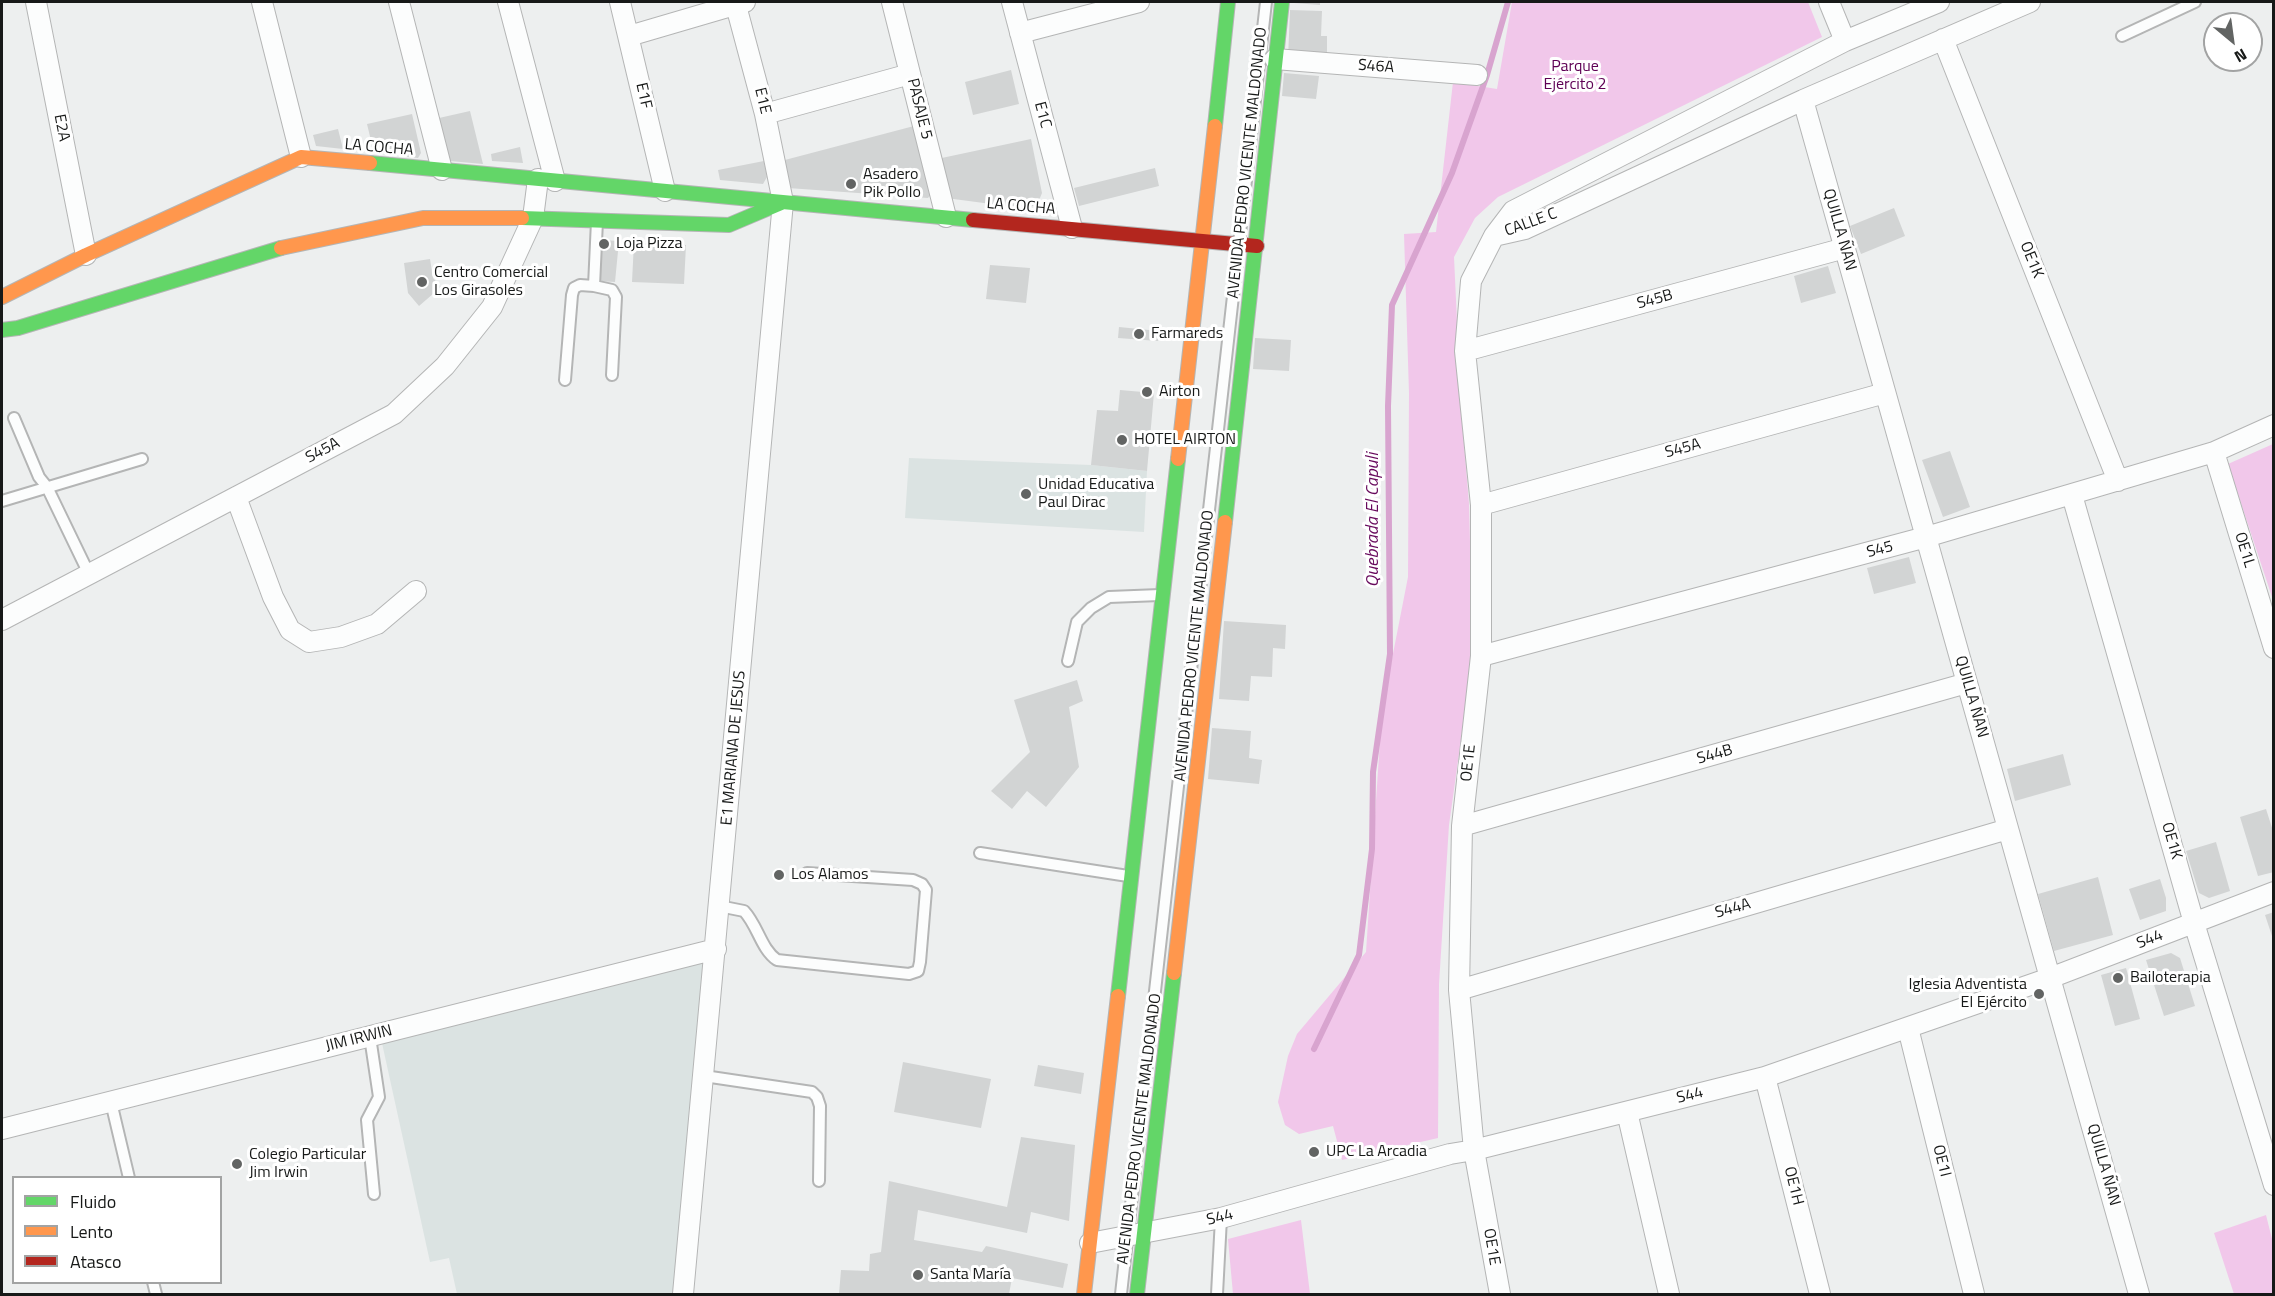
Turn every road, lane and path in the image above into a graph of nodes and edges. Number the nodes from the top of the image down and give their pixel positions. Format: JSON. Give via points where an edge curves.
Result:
{"nodes":[{"id":1,"x":36,"y":2,"type":"edge"},
{"id":2,"x":261,"y":2,"type":"edge"},
{"id":3,"x":399,"y":2,"type":"edge"},
{"id":4,"x":508,"y":2,"type":"edge"},
{"id":5,"x":620,"y":2,"type":"edge"},
{"id":6,"x":739,"y":2,"type":"edge"},
{"id":7,"x":892,"y":2,"type":"edge"},
{"id":8,"x":1012,"y":2,"type":"edge"},
{"id":9,"x":1139,"y":2,"type":"edge"},
{"id":10,"x":1228,"y":2,"type":"edge"},
{"id":11,"x":1266,"y":2,"type":"edge"},
{"id":12,"x":1282,"y":2,"type":"edge"},
{"id":13,"x":1829,"y":2,"type":"edge"},
{"id":14,"x":1939,"y":2,"type":"edge"},
{"id":15,"x":2030,"y":2,"type":"edge"},
{"id":16,"x":2195,"y":2,"type":"edge"},
{"id":17,"x":1020,"y":33,"type":"junction"},
{"id":18,"x":629,"y":36,"type":"junction"},
{"id":19,"x":2122,"y":36,"type":"dead end"},
{"id":20,"x":1943,"y":39,"type":"junction"},
{"id":21,"x":1845,"y":41,"type":"junction"},
{"id":22,"x":1275,"y":59,"type":"junction"},
{"id":23,"x":910,"y":74,"type":"junction"},
{"id":24,"x":1477,"y":75,"type":"dead end"},
{"id":25,"x":1803,"y":100,"type":"junction"},
{"id":26,"x":765,"y":114,"type":"junction"},
{"id":27,"x":301,"y":157,"type":"junction"},
{"id":28,"x":442,"y":170,"type":"junction"},
{"id":29,"x":546,"y":180,"type":"junction"},
{"id":30,"x":665,"y":191,"type":"junction"},
{"id":31,"x":783,"y":202,"type":"junction"},
{"id":32,"x":946,"y":217,"type":"junction"},
{"id":33,"x":533,"y":218,"type":"junction"},
{"id":34,"x":597,"y":221,"type":"junction"},
{"id":35,"x":1072,"y":228,"type":"junction"},
{"id":36,"x":1494,"y":236,"type":"junction"},
{"id":37,"x":1203,"y":242,"type":"junction"},
{"id":38,"x":1239,"y":244,"type":"junction"},
{"id":39,"x":1257,"y":246,"type":"junction"},
{"id":40,"x":1845,"y":248,"type":"junction"},
{"id":41,"x":86,"y":255,"type":"junction"},
{"id":42,"x":594,"y":286,"type":"junction"},
{"id":43,"x":2,"y":297,"type":"edge"},
{"id":44,"x":2,"y":330,"type":"edge"},
{"id":45,"x":1465,"y":351,"type":"junction"},
{"id":46,"x":612,"y":375,"type":"dead end"},
{"id":47,"x":565,"y":380,"type":"dead end"},
{"id":48,"x":1886,"y":393,"type":"junction"},
{"id":49,"x":14,"y":418,"type":"dead end"},
{"id":50,"x":2274,"y":425,"type":"edge"},
{"id":51,"x":2214,"y":452,"type":"junction"},
{"id":52,"x":142,"y":459,"type":"dead end"},
{"id":53,"x":2118,"y":481,"type":"junction"},
{"id":54,"x":47,"y":487,"type":"junction"},
{"id":55,"x":2072,"y":495,"type":"junction"},
{"id":56,"x":236,"y":497,"type":"junction"},
{"id":57,"x":2,"y":501,"type":"edge"},
{"id":58,"x":1481,"y":505,"type":"junction"},
{"id":59,"x":1926,"y":537,"type":"junction"},
{"id":60,"x":89,"y":574,"type":"junction"},
{"id":61,"x":416,"y":591,"type":"dead end"},
{"id":62,"x":1163,"y":595,"type":"junction"},
{"id":63,"x":2,"y":620,"type":"edge"},
{"id":64,"x":2274,"y":648,"type":"edge"},
{"id":65,"x":1481,"y":656,"type":"junction"},
{"id":66,"x":1068,"y":660,"type":"dead end"},
{"id":67,"x":1967,"y":683,"type":"junction"},
{"id":68,"x":1462,"y":826,"type":"junction"},
{"id":69,"x":2008,"y":829,"type":"junction"},
{"id":70,"x":980,"y":853,"type":"dead end"},
{"id":71,"x":807,"y":873,"type":"dead end"},
{"id":72,"x":1131,"y":877,"type":"junction"},
{"id":73,"x":2274,"y":892,"type":"edge"},
{"id":74,"x":719,"y":906,"type":"junction"},
{"id":75,"x":2194,"y":923,"type":"junction"},
{"id":76,"x":716,"y":949,"type":"junction"},
{"id":77,"x":2050,"y":978,"type":"junction"},
{"id":78,"x":1459,"y":990,"type":"junction"},
{"id":79,"x":1908,"y":1028,"type":"junction"},
{"id":80,"x":370,"y":1036,"type":"junction"},
{"id":81,"x":704,"y":1076,"type":"junction"},
{"id":82,"x":1765,"y":1077,"type":"junction"},
{"id":83,"x":111,"y":1102,"type":"junction"},
{"id":84,"x":1627,"y":1112,"type":"junction"},
{"id":85,"x":2,"y":1129,"type":"edge"},
{"id":86,"x":1474,"y":1150,"type":"junction"},
{"id":87,"x":129,"y":1176,"type":"edge"},
{"id":88,"x":819,"y":1181,"type":"dead end"},
{"id":89,"x":2274,"y":1185,"type":"edge"},
{"id":90,"x":374,"y":1194,"type":"dead end"},
{"id":91,"x":1221,"y":1218,"type":"junction"},
{"id":92,"x":1136,"y":1236,"type":"junction"},
{"id":93,"x":1100,"y":1241,"type":"junction"},
{"id":94,"x":683,"y":1294,"type":"edge"},
{"id":95,"x":1084,"y":1294,"type":"edge"},
{"id":96,"x":1121,"y":1294,"type":"edge"},
{"id":97,"x":1137,"y":1294,"type":"edge"},
{"id":98,"x":1217,"y":1294,"type":"edge"},
{"id":99,"x":1500,"y":1294,"type":"edge"},
{"id":100,"x":1669,"y":1294,"type":"edge"},
{"id":101,"x":1820,"y":1294,"type":"edge"},
{"id":102,"x":1974,"y":1294,"type":"edge"},
{"id":103,"x":2139,"y":1294,"type":"edge"}],
"edges":[{"from":1,"to":41,"type":"street","name":"E2A"},
{"from":2,"to":27,"type":"street"},
{"from":3,"to":28,"type":"street"},
{"from":4,"to":29,"type":"street"},
{"from":5,"to":18,"type":"street","name":"E1F"},
{"from":6,"to":18,"type":"street"},
{"from":6,"to":26,"type":"street","name":"E1E"},
{"from":7,"to":23,"type":"street","name":"PASAJE 5"},
{"from":8,"to":17,"type":"street","name":"E1C"},
{"from":9,"to":17,"type":"street"},
{"from":10,"to":37,"type":"main road"},
{"from":11,"to":38,"type":"lane"},
{"from":12,"to":22,"type":"main road","name":"AVENIDA PEDRO VICENTE MALDONADO"},
{"from":13,"to":21,"type":"street"},
{"from":14,"to":21,"type":"street","name":"CALLE C"},
{"from":15,"to":20,"type":"street","name":"CALLE C"},
{"from":16,"to":19,"type":"lane"},
{"from":17,"to":35,"type":"street","name":"E1C"},
{"from":18,"to":30,"type":"street","name":"E1F"},
{"from":20,"to":25,"type":"street","name":"CALLE C"},
{"from":20,"to":53,"type":"street","name":"OE1K"},
{"from":21,"to":36,"type":"street","name":"CALLE C","via":[[1513,211]]},
{"from":22,"to":24,"type":"street","name":"S46A"},
{"from":22,"to":39,"type":"main road","name":"AVENIDA PEDRO VICENTE MALDONADO"},
{"from":23,"to":26,"type":"street"},
{"from":23,"to":32,"type":"street","name":"PASAJE 5"},
{"from":25,"to":36,"type":"street","name":"CALLE C","via":[[1525,229]]},
{"from":25,"to":40,"type":"street","name":"QUILLA ÑAN"},
{"from":26,"to":31,"type":"street","name":"E1E"},
{"from":27,"to":28,"type":"main road","name":"LA COCHA"},
{"from":27,"to":41,"type":"main road","name":"LA COCHA"},
{"from":28,"to":29,"type":"main road","name":"LA COCHA"},
{"from":29,"to":30,"type":"main road","name":"LA COCHA"},
{"from":29,"to":33,"type":"street","name":"S45A"},
{"from":30,"to":31,"type":"main road","name":"LA COCHA"},
{"from":31,"to":32,"type":"main road","name":"LA COCHA"},
{"from":31,"to":34,"type":"main road","name":"LA COCHA","via":[[729,225]]},
{"from":31,"to":74,"type":"street","name":"E1 MARIANA DE JESUS"},
{"from":32,"to":35,"type":"main road","name":"LA COCHA"},
{"from":33,"to":34,"type":"main road","name":"LA COCHA"},
{"from":33,"to":44,"type":"main road","name":"LA COCHA","via":[[423,218],[276,249]]},
{"from":33,"to":56,"type":"street","name":"S45A","via":[[492,307],[445,366],[394,414]]},
{"from":34,"to":42,"type":"lane"},
{"from":35,"to":37,"type":"main road","name":"LA COCHA"},
{"from":36,"to":45,"type":"street","name":"OE1E","via":[[1471,281]]},
{"from":37,"to":38,"type":"main road","name":"LA COCHA"},
{"from":37,"to":62,"type":"main road"},
{"from":38,"to":39,"type":"main road","name":"LA COCHA"},
{"from":38,"to":92,"type":"lane"},
{"from":39,"to":92,"type":"main road","name":"AVENIDA PEDRO VICENTE MALDONADO"},
{"from":40,"to":45,"type":"street","name":"S45B"},
{"from":40,"to":48,"type":"street","name":"QUILLA ÑAN"},
{"from":41,"to":43,"type":"main road","name":"LA COCHA"},
{"from":42,"to":46,"type":"lane","via":[[612,290],[616,297]]},
{"from":42,"to":47,"type":"lane","via":[[574,288]]},
{"from":45,"to":58,"type":"street","name":"OE1E"},
{"from":48,"to":58,"type":"street","name":"S45A"},
{"from":48,"to":59,"type":"street","name":"QUILLA ÑAN"},
{"from":49,"to":54,"type":"lane"},
{"from":50,"to":51,"type":"street","name":"S45"},
{"from":51,"to":53,"type":"street","name":"S45"},
{"from":51,"to":64,"type":"street","name":"OE1L"},
{"from":52,"to":54,"type":"lane"},
{"from":53,"to":55,"type":"street","name":"S45"},
{"from":54,"to":57,"type":"lane"},
{"from":54,"to":60,"type":"lane"},
{"from":55,"to":59,"type":"street","name":"S45"},
{"from":55,"to":75,"type":"street","name":"OE1K"},
{"from":56,"to":60,"type":"street","name":"S45A"},
{"from":56,"to":61,"type":"street","via":[[273,597],[290,630],[309,642],[341,638],[377,624]]},
{"from":58,"to":65,"type":"street","name":"OE1E"},
{"from":59,"to":65,"type":"street","name":"S45"},
{"from":59,"to":67,"type":"street","name":"QUILLA ÑAN"},
{"from":60,"to":63,"type":"street","name":"S45A"},
{"from":62,"to":66,"type":"lane","via":[[1109,597],[1091,608],[1077,622]]},
{"from":62,"to":72,"type":"main road"},
{"from":65,"to":68,"type":"street","name":"OE1E"},
{"from":67,"to":68,"type":"street","name":"S44B"},
{"from":67,"to":69,"type":"street","name":"QUILLA ÑAN"},
{"from":68,"to":78,"type":"street","name":"OE1E"},
{"from":69,"to":77,"type":"street","name":"QUILLA ÑAN"},
{"from":69,"to":78,"type":"street","name":"S44A"},
{"from":70,"to":72,"type":"lane"},
{"from":71,"to":74,"type":"lane","via":[[913,879],[922,884],[926,890],[918,971],[909,974],[777,960],[769,955],[744,911]]},
{"from":72,"to":93,"type":"main road"},
{"from":73,"to":75,"type":"street","name":"S44"},
{"from":74,"to":76,"type":"street","name":"E1 MARIANA DE JESUS"},
{"from":75,"to":77,"type":"street","name":"S44"},
{"from":75,"to":89,"type":"street","name":"OE1K"},
{"from":76,"to":80,"type":"street","name":"JIM IRWIN"},
{"from":76,"to":81,"type":"street","name":"E1 MARIANA DE JESUS"},
{"from":77,"to":79,"type":"street","name":"S44"},
{"from":77,"to":103,"type":"street","name":"QUILLA ÑAN"},
{"from":78,"to":86,"type":"street","name":"OE1E"},
{"from":79,"to":82,"type":"street","name":"S44"},
{"from":79,"to":102,"type":"street","name":"OE1I"},
{"from":80,"to":83,"type":"street","name":"JIM IRWIN"},
{"from":80,"to":90,"type":"lane","via":[[379,1097],[367,1120]]},
{"from":81,"to":88,"type":"lane","via":[[812,1092],[820,1106]]},
{"from":81,"to":94,"type":"street","name":"E1 MARIANA DE JESUS"},
{"from":82,"to":84,"type":"street","name":"S44"},
{"from":82,"to":101,"type":"street","name":"OE1H"},
{"from":83,"to":85,"type":"street","name":"JIM IRWIN"},
{"from":83,"to":87,"type":"lane"},
{"from":84,"to":86,"type":"street","name":"S44"},
{"from":84,"to":100,"type":"street"},
{"from":86,"to":91,"type":"street","name":"S44"},
{"from":86,"to":99,"type":"street","name":"OE1E"},
{"from":91,"to":92,"type":"street","name":"S44"},
{"from":91,"to":98,"type":"lane"},
{"from":92,"to":93,"type":"street","name":"S44"},
{"from":92,"to":96,"type":"lane"},
{"from":92,"to":97,"type":"main road","name":"AVENIDA PEDRO VICENTE MALDONADO"},
{"from":93,"to":95,"type":"main road"}]}
